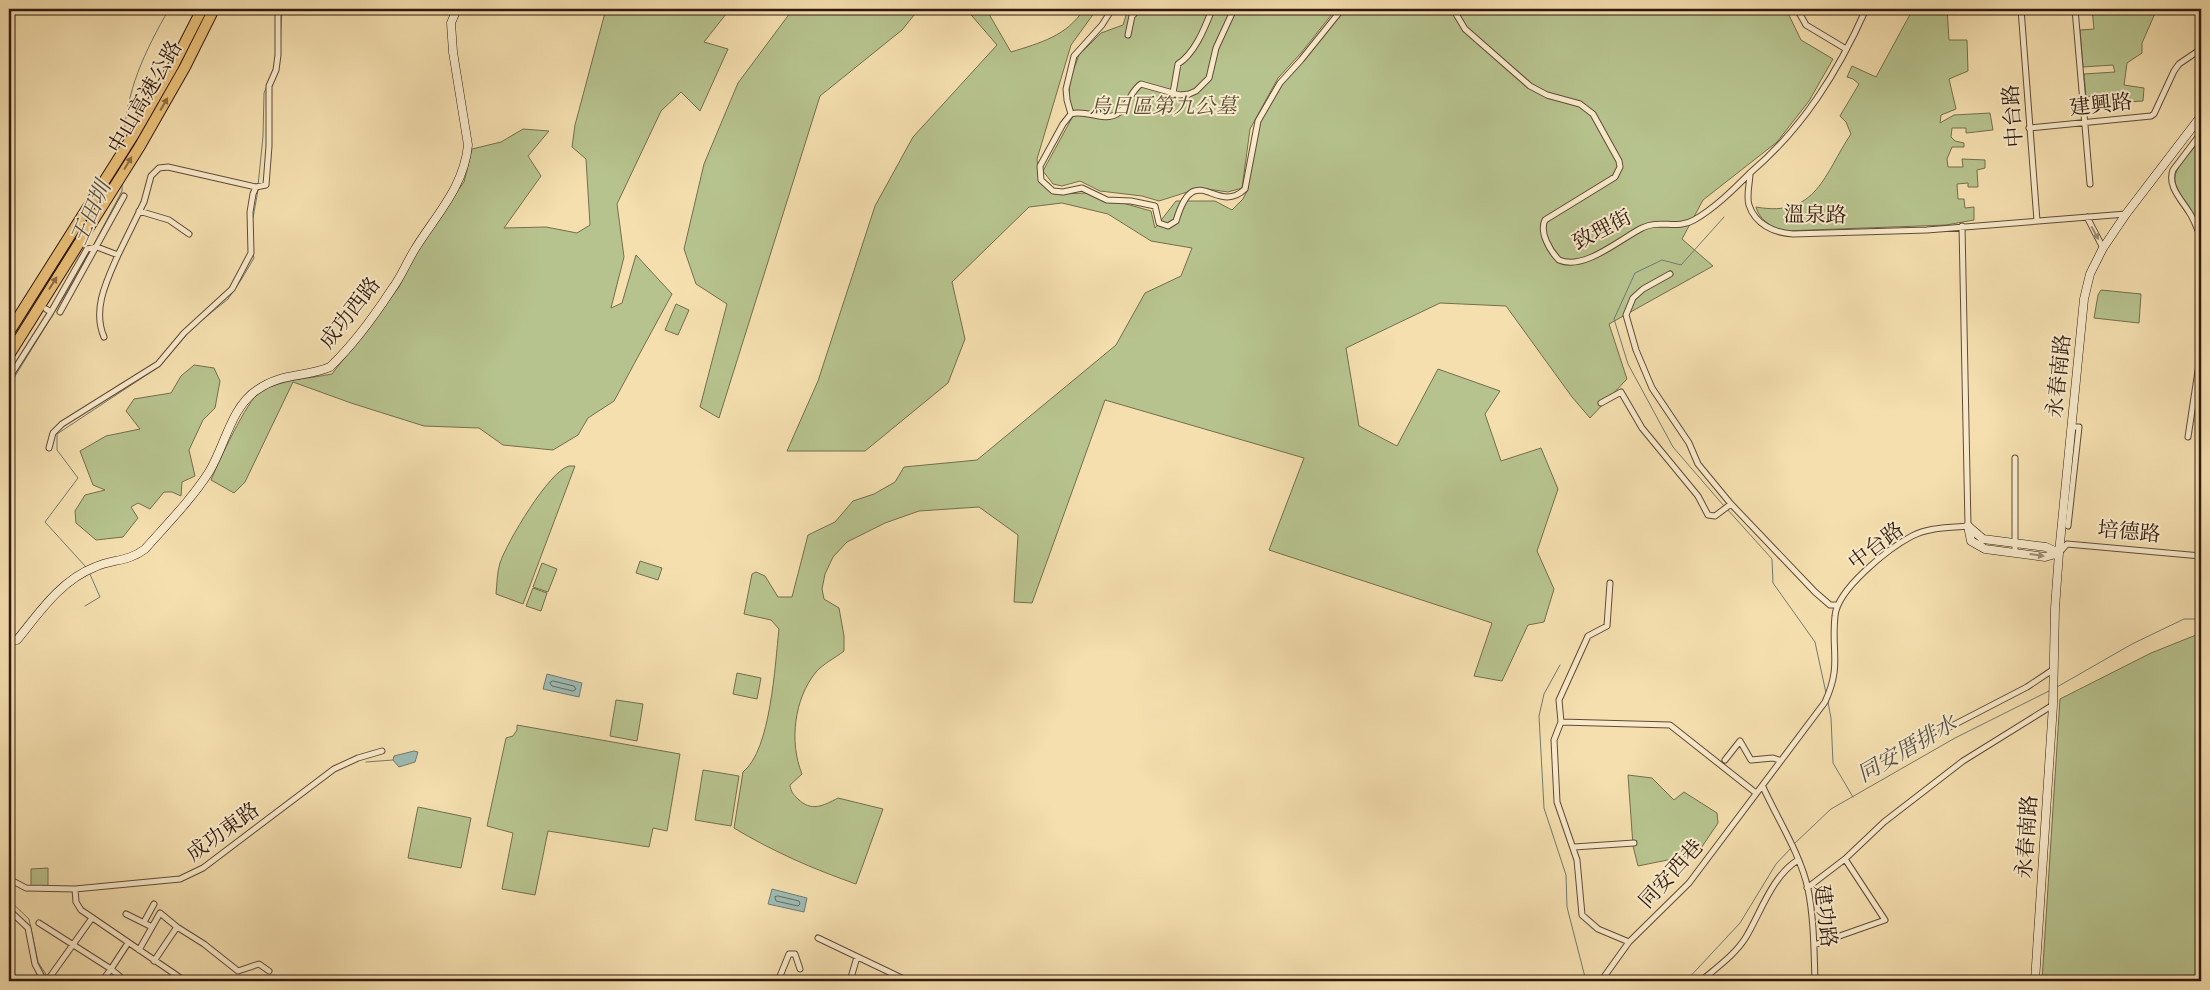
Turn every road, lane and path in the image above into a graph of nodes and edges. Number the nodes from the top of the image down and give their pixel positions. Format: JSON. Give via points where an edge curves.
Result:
{"nodes":[{"id":1,"x":202,"y":9,"type":"edge"},
{"id":2,"x":214,"y":9,"type":"edge"},
{"id":3,"x":278,"y":9,"type":"edge"},
{"id":4,"x":456,"y":9,"type":"edge"},
{"id":5,"x":1112,"y":9,"type":"edge"},
{"id":6,"x":1139,"y":9,"type":"edge"},
{"id":7,"x":1342,"y":9,"type":"edge"},
{"id":8,"x":1453,"y":9,"type":"edge"},
{"id":9,"x":1797,"y":9,"type":"edge"},
{"id":10,"x":1866,"y":9,"type":"edge"},
{"id":11,"x":2021,"y":9,"type":"edge"},
{"id":12,"x":2074,"y":9,"type":"edge"},
{"id":13,"x":1234,"y":10,"type":"edge"},
{"id":14,"x":1128,"y":34,"type":"dead end"},
{"id":15,"x":1846,"y":49,"type":"junction"},
{"id":16,"x":2201,"y":49,"type":"edge"},
{"id":17,"x":1173,"y":93,"type":"junction"},
{"id":18,"x":1071,"y":114,"type":"junction"},
{"id":19,"x":2201,"y":116,"type":"edge"},
{"id":20,"x":2085,"y":123,"type":"junction"},
{"id":21,"x":2030,"y":128,"type":"junction"},
{"id":22,"x":2201,"y":133,"type":"edge"},
{"id":23,"x":1750,"y":173,"type":"junction"},
{"id":24,"x":2090,"y":184,"type":"dead end"},
{"id":25,"x":258,"y":187,"type":"junction"},
{"id":26,"x":124,"y":196,"type":"dead end"},
{"id":27,"x":139,"y":211,"type":"junction"},
{"id":28,"x":2126,"y":214,"type":"junction"},
{"id":29,"x":2087,"y":218,"type":"junction"},
{"id":30,"x":2037,"y":221,"type":"junction"},
{"id":31,"x":1962,"y":226,"type":"junction"},
{"id":32,"x":189,"y":234,"type":"dead end"},
{"id":33,"x":2201,"y":237,"type":"edge"},
{"id":34,"x":97,"y":248,"type":"junction"},
{"id":35,"x":2103,"y":248,"type":"junction"},
{"id":36,"x":118,"y":255,"type":"junction"},
{"id":37,"x":1670,"y":274,"type":"dead end"},
{"id":38,"x":46,"y":309,"type":"dead end"},
{"id":39,"x":51,"y":312,"type":"junction"},
{"id":40,"x":60,"y":312,"type":"dead end"},
{"id":41,"x":9,"y":332,"type":"edge"},
{"id":42,"x":104,"y":337,"type":"dead end"},
{"id":43,"x":2201,"y":351,"type":"edge"},
{"id":44,"x":9,"y":355,"type":"edge"},
{"id":45,"x":9,"y":378,"type":"edge"},
{"id":46,"x":1601,"y":403,"type":"dead end"},
{"id":47,"x":2071,"y":426,"type":"junction"},
{"id":48,"x":2188,"y":437,"type":"dead end"},
{"id":49,"x":49,"y":448,"type":"dead end"},
{"id":50,"x":2015,"y":458,"type":"dead end"},
{"id":51,"x":1731,"y":504,"type":"junction"},
{"id":52,"x":1968,"y":526,"type":"junction"},
{"id":53,"x":2068,"y":526,"type":"dead end"},
{"id":54,"x":2016,"y":548,"type":"junction"},
{"id":55,"x":2059,"y":553,"type":"junction"},
{"id":56,"x":2201,"y":556,"type":"edge"},
{"id":57,"x":1610,"y":584,"type":"dead end"},
{"id":58,"x":1838,"y":605,"type":"junction"},
{"id":59,"x":9,"y":642,"type":"edge"},
{"id":60,"x":2054,"y":672,"type":"junction"},
{"id":61,"x":2053,"y":705,"type":"junction"},
{"id":62,"x":1561,"y":722,"type":"junction"},
{"id":63,"x":1942,"y":730,"type":"dead end"},
{"id":64,"x":382,"y":751,"type":"dead end"},
{"id":65,"x":1725,"y":760,"type":"dead end"},
{"id":66,"x":1780,"y":760,"type":"junction"},
{"id":67,"x":1763,"y":787,"type":"junction"},
{"id":68,"x":1756,"y":793,"type":"junction"},
{"id":69,"x":1634,"y":842,"type":"dead end"},
{"id":70,"x":1574,"y":847,"type":"junction"},
{"id":71,"x":1797,"y":858,"type":"junction"},
{"id":72,"x":1845,"y":859,"type":"junction"},
{"id":73,"x":9,"y":879,"type":"edge"},
{"id":74,"x":1807,"y":888,"type":"junction"},
{"id":75,"x":75,"y":889,"type":"junction"},
{"id":76,"x":154,"y":904,"type":"dead end"},
{"id":77,"x":9,"y":910,"type":"edge"},
{"id":78,"x":126,"y":914,"type":"dead end"},
{"id":79,"x":92,"y":918,"type":"junction"},
{"id":80,"x":144,"y":922,"type":"junction"},
{"id":81,"x":38,"y":923,"type":"dead end"},
{"id":82,"x":152,"y":927,"type":"junction"},
{"id":83,"x":178,"y":927,"type":"junction"},
{"id":84,"x":818,"y":938,"type":"dead end"},
{"id":85,"x":1629,"y":942,"type":"junction"},
{"id":86,"x":128,"y":943,"type":"junction"},
{"id":87,"x":73,"y":944,"type":"junction"},
{"id":88,"x":1814,"y":945,"type":"junction"},
{"id":89,"x":139,"y":950,"type":"junction"},
{"id":90,"x":857,"y":957,"type":"junction"},
{"id":91,"x":154,"y":960,"type":"junction"},
{"id":92,"x":111,"y":968,"type":"junction"},
{"id":93,"x":800,"y":969,"type":"dead end"},
{"id":94,"x":269,"y":971,"type":"dead end"},
{"id":95,"x":46,"y":981,"type":"edge"},
{"id":96,"x":102,"y":981,"type":"edge"},
{"id":97,"x":125,"y":981,"type":"edge"},
{"id":98,"x":185,"y":981,"type":"edge"},
{"id":99,"x":778,"y":981,"type":"edge"},
{"id":100,"x":850,"y":981,"type":"edge"},
{"id":101,"x":908,"y":981,"type":"edge"},
{"id":102,"x":1601,"y":981,"type":"edge"},
{"id":103,"x":1701,"y":981,"type":"edge"},
{"id":104,"x":1815,"y":981,"type":"edge"},
{"id":105,"x":2034,"y":981,"type":"edge"}],
"edges":[{"from":1,"to":41,"type":"highway","name":"中山高速公路","via":[[134,134]]},
{"from":44,"to":2,"type":"highway","name":"中山高速公路","one_way":true,"via":[[140,146]]},
{"from":3,"to":25,"type":"street","via":[[276,70],[269,86],[266,184]]},
{"from":4,"to":59,"type":"street","name":"成功西路","via":[[451,23],[453,52],[468,145],[467,159],[445,208],[415,249],[393,288],[330,367],[282,377],[248,398],[238,411],[210,470],[145,549],[138,555],[95,567],[75,577],[51,598],[17,640]]},
{"from":5,"to":18,"type":"street","via":[[1074,56],[1066,89]]},
{"from":6,"to":14,"type":"street","via":[[1132,16]]},
{"from":7,"to":18,"type":"street","via":[[1280,83],[1258,121],[1245,189],[1228,198],[1198,189],[1188,193],[1176,221],[1168,226],[1159,223],[1155,206],[1151,204],[1106,200],[1082,188],[1053,191],[1040,180],[1040,166]]},
{"from":8,"to":23,"type":"street","name":"致理街","via":[[1465,29],[1530,86],[1547,95],[1580,104],[1593,114],[1619,161],[1615,177],[1545,220],[1543,231],[1559,260],[1572,263],[1591,257],[1649,225],[1688,223],[1728,195]]},
{"from":9,"to":15,"type":"street","via":[[1806,25]]},
{"from":10,"to":15,"type":"street"},
{"from":11,"to":21,"type":"street","name":"中台路"},
{"from":12,"to":20,"type":"street"},
{"from":13,"to":17,"type":"street","via":[[1216,48],[1206,83],[1189,94]]},
{"from":13,"to":17,"type":"street","via":[[1215,9],[1211,12],[1191,52],[1178,64]]},
{"from":15,"to":23,"type":"street","via":[[1829,83],[1800,123]]},
{"from":16,"to":20,"type":"street","name":"建興路","via":[[2179,64],[2154,114]]},
{"from":17,"to":18,"type":"street","via":[[1141,84],[1115,116],[1083,112]]},
{"from":19,"to":28,"type":"street","name":"永春南路"},
{"from":20,"to":21,"type":"street","name":"建興路"},
{"from":20,"to":24,"type":"street"},
{"from":21,"to":30,"type":"street","name":"中台路"},
{"from":22,"to":33,"type":"street","via":[[2170,176]]},
{"from":23,"to":31,"type":"street","name":"溫泉路","via":[[1748,204],[1762,224],[1779,233],[1927,230]]},
{"from":25,"to":27,"type":"street","via":[[168,167],[159,168],[151,176]]},
{"from":25,"to":49,"type":"street","via":[[253,194],[250,212],[250,253],[232,289],[184,333],[158,364],[62,424],[54,433]]},
{"from":26,"to":34,"type":"street"},
{"from":27,"to":32,"type":"street","via":[[168,220]]},
{"from":27,"to":36,"type":"street"},
{"from":28,"to":29,"type":"street","name":"溫泉路"},
{"from":28,"to":35,"type":"street","name":"永春南路"},
{"from":29,"to":30,"type":"street","name":"溫泉路"},
{"from":29,"to":35,"type":"street","one_way":true},
{"from":30,"to":31,"type":"street","name":"溫泉路"},
{"from":31,"to":52,"type":"street"},
{"from":34,"to":36,"type":"street"},
{"from":34,"to":39,"type":"street","via":[[87,249]]},
{"from":34,"to":40,"type":"street"},
{"from":35,"to":47,"type":"street","name":"永春南路","via":[[2090,274],[2084,299]]},
{"from":36,"to":42,"type":"street","via":[[101,302],[100,328]]},
{"from":37,"to":51,"type":"street","via":[[1633,298],[1626,315],[1630,332],[1652,388],[1689,443],[1698,464]]},
{"from":38,"to":39,"type":"street"},
{"from":39,"to":45,"type":"street"},
{"from":43,"to":48,"type":"street"},
{"from":46,"to":51,"type":"street","via":[[1621,392],[1642,428],[1698,496],[1708,515],[1715,516]]},
{"from":47,"to":53,"type":"street","via":[[2078,427]]},
{"from":47,"to":55,"type":"street","name":"永春南路"},
{"from":50,"to":54,"type":"street"},
{"from":51,"to":58,"type":"street","via":[[1815,592],[1830,605]]},
{"from":52,"to":54,"type":"street","via":[[1983,539]]},
{"from":52,"to":58,"type":"street","name":"中台路","via":[[1934,528],[1912,536],[1864,571]]},
{"from":54,"to":55,"type":"street","via":[[2046,547]]},
{"from":55,"to":56,"type":"street","name":"培德路","via":[[2067,544]]},
{"from":55,"to":60,"type":"street","name":"永春南路"},
{"from":57,"to":62,"type":"street","via":[[1608,626],[1588,636],[1559,700]]},
{"from":58,"to":66,"type":"street","name":"中台路","via":[[1834,615],[1836,661],[1832,686],[1816,715]]},
{"from":60,"to":61,"type":"street","name":"永春南路"},
{"from":60,"to":63,"type":"street"},
{"from":61,"to":72,"type":"street","via":[[1963,761],[1884,822]]},
{"from":61,"to":105,"type":"street","name":"永春南路"},
{"from":62,"to":68,"type":"street","via":[[1670,725]]},
{"from":62,"to":70,"type":"street","via":[[1554,740],[1557,802]]},
{"from":64,"to":75,"type":"street","name":"成功東路","via":[[334,770],[192,874],[160,882]]},
{"from":65,"to":66,"type":"street","via":[[1740,741],[1751,760]]},
{"from":66,"to":67,"type":"street","name":"中台路"},
{"from":67,"to":68,"type":"street","name":"同安西巷"},
{"from":67,"to":71,"type":"street","name":"建功路"},
{"from":68,"to":85,"type":"street","name":"同安西巷","via":[[1689,883]]},
{"from":69,"to":70,"type":"street"},
{"from":70,"to":85,"type":"street","via":[[1582,915],[1598,929]]},
{"from":71,"to":74,"type":"street","name":"建功路"},
{"from":71,"to":103,"type":"street","via":[[1781,876],[1745,939]]},
{"from":72,"to":74,"type":"street"},
{"from":72,"to":88,"type":"street","via":[[1885,920]]},
{"from":73,"to":75,"type":"street","name":"成功東路","via":[[26,888]]},
{"from":74,"to":88,"type":"street","name":"建功路"},
{"from":75,"to":79,"type":"street","via":[[76,902]]},
{"from":76,"to":80,"type":"street"},
{"from":77,"to":95,"type":"street","via":[[28,928],[35,964]]},
{"from":78,"to":80,"type":"street"},
{"from":79,"to":86,"type":"street"},
{"from":79,"to":87,"type":"street"},
{"from":80,"to":82,"type":"street"},
{"from":81,"to":87,"type":"street"},
{"from":82,"to":83,"type":"street","via":[[160,913]]},
{"from":82,"to":89,"type":"street"},
{"from":83,"to":91,"type":"street"},
{"from":83,"to":94,"type":"street","via":[[238,971],[259,964]]},
{"from":84,"to":90,"type":"street"},
{"from":85,"to":102,"type":"street","name":"同安西巷"},
{"from":86,"to":89,"type":"street"},
{"from":86,"to":92,"type":"street"},
{"from":87,"to":92,"type":"street"},
{"from":87,"to":95,"type":"street"},
{"from":88,"to":104,"type":"street","name":"建功路"},
{"from":89,"to":91,"type":"street"},
{"from":90,"to":100,"type":"street"},
{"from":90,"to":101,"type":"street"},
{"from":91,"to":98,"type":"street"},
{"from":92,"to":96,"type":"street"},
{"from":92,"to":97,"type":"street"},
{"from":93,"to":99,"type":"street","via":[[798,957],[791,953]]}]}
